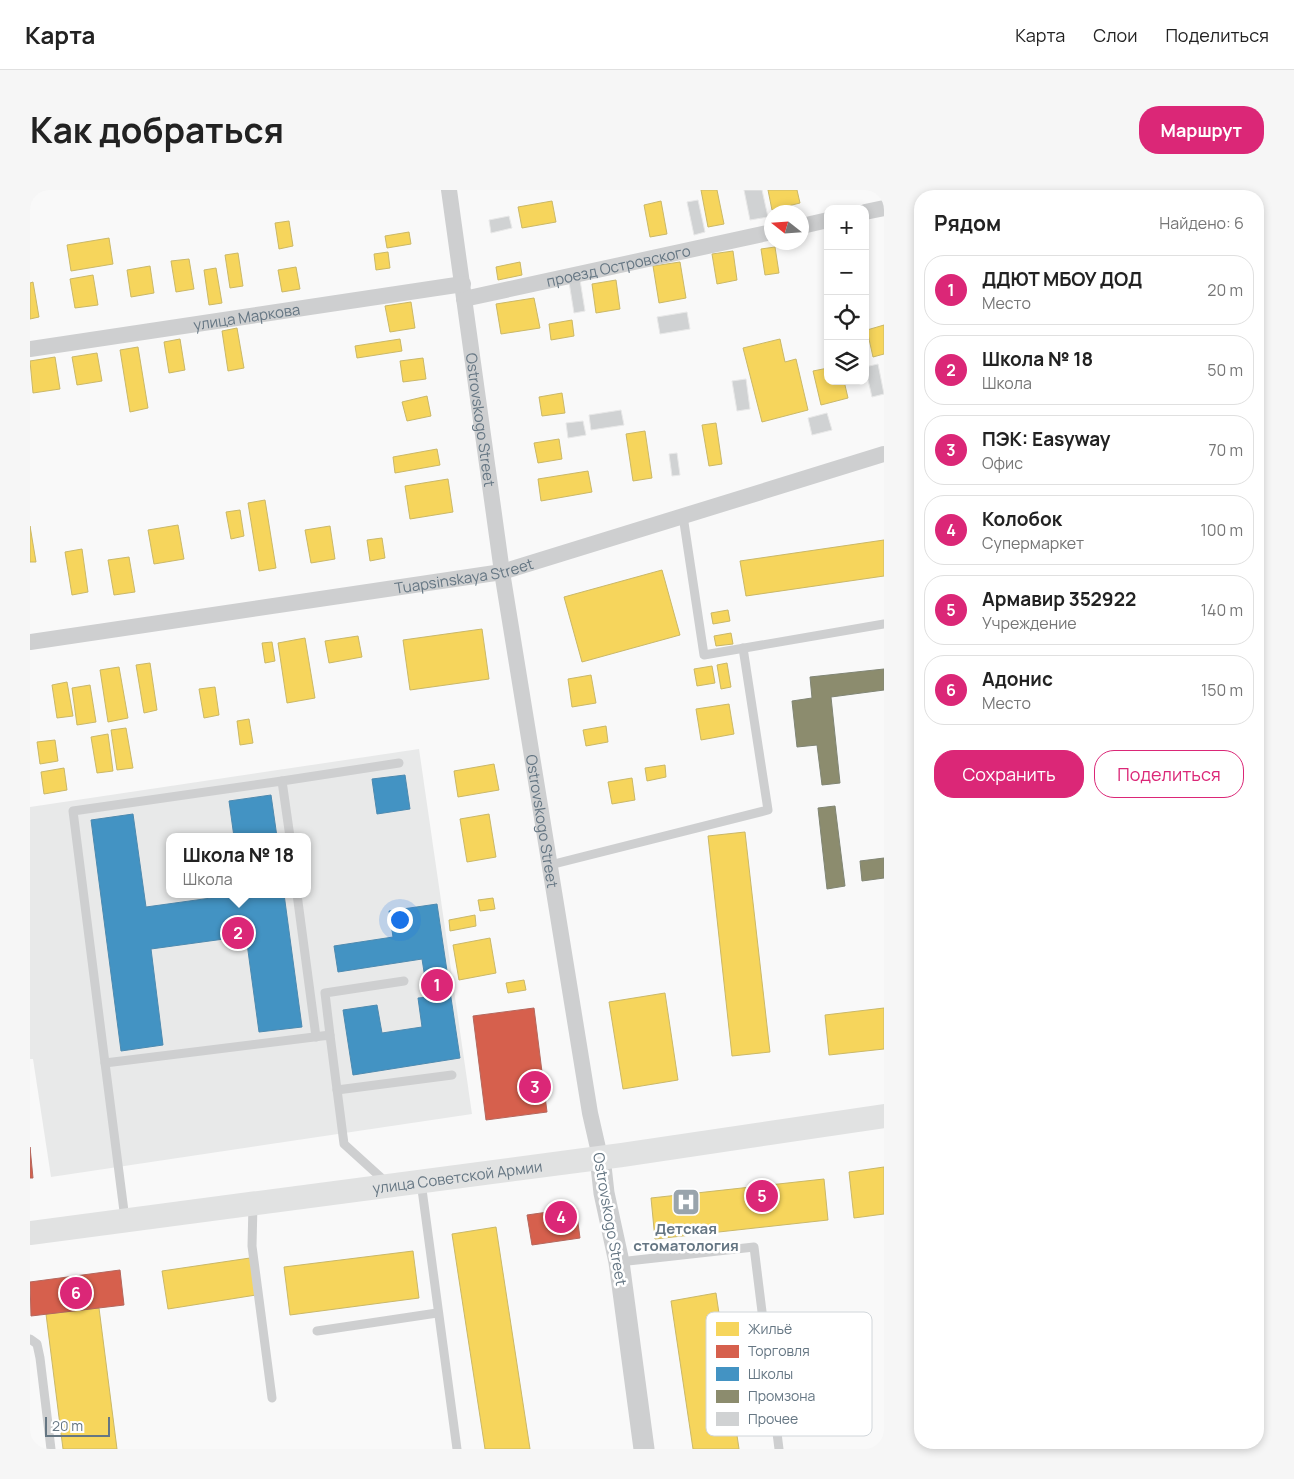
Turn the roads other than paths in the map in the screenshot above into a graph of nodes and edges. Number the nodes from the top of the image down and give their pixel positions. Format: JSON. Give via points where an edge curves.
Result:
{"nodes":[{"id":1,"x":449,"y":190,"type":"edge"},
{"id":2,"x":884,"y":208,"type":"edge"},
{"id":3,"x":869,"y":211,"type":"edge"},
{"id":4,"x":824,"y":221,"type":"edge"},
{"id":5,"x":809,"y":224,"type":"edge"},
{"id":6,"x":764,"y":234,"type":"edge"},
{"id":7,"x":463,"y":292,"type":"junction"},
{"id":8,"x":30,"y":349,"type":"edge"},
{"id":9,"x":884,"y":454,"type":"edge"},
{"id":10,"x":683,"y":516,"type":"junction"},
{"id":11,"x":502,"y":572,"type":"junction"},
{"id":12,"x":884,"y":624,"type":"edge"},
{"id":13,"x":30,"y":642,"type":"edge"},
{"id":14,"x":743,"y":648,"type":"junction"},
{"id":15,"x":399,"y":763,"type":"dead end"},
{"id":16,"x":282,"y":782,"type":"junction"},
{"id":17,"x":289,"y":833,"type":"edge"},
{"id":18,"x":550,"y":865,"type":"junction"},
{"id":19,"x":298,"y":898,"type":"edge"},
{"id":20,"x":404,"y":981,"type":"dead end"},
{"id":21,"x":330,"y":1035,"type":"junction"},
{"id":22,"x":316,"y":1037,"type":"junction"},
{"id":23,"x":105,"y":1063,"type":"junction"},
{"id":24,"x":452,"y":1075,"type":"dead end"},
{"id":25,"x":337,"y":1090,"type":"junction"},
{"id":26,"x":884,"y":1116,"type":"edge"},
{"id":27,"x":600,"y":1157,"type":"junction"},
{"id":28,"x":421,"y":1182,"type":"junction"},
{"id":29,"x":391,"y":1186,"type":"junction"},
{"id":30,"x":254,"y":1204,"type":"junction"},
{"id":31,"x":125,"y":1220,"type":"junction"},
{"id":32,"x":30,"y":1233,"type":"edge"},
{"id":33,"x":619,"y":1262,"type":"junction"},
{"id":34,"x":762,"y":1312,"type":"edge"},
{"id":35,"x":437,"y":1313,"type":"junction"},
{"id":36,"x":317,"y":1331,"type":"dead end"},
{"id":37,"x":30,"y":1339,"type":"edge"},
{"id":38,"x":35,"y":1359,"type":"edge"},
{"id":39,"x":272,"y":1398,"type":"dead end"},
{"id":40,"x":777,"y":1436,"type":"edge"},
{"id":41,"x":51,"y":1449,"type":"edge"},
{"id":42,"x":456,"y":1449,"type":"edge"},
{"id":43,"x":644,"y":1449,"type":"edge"},
{"id":44,"x":779,"y":1449,"type":"edge"}],
"edges":[{"from":1,"to":7,"type":"street","name":"Ostrovskogo Street"},
{"from":2,"to":3,"type":"street"},
{"from":4,"to":5,"type":"street"},
{"from":6,"to":7,"type":"street","name":"проезд Островского"},
{"from":7,"to":8,"type":"street","name":"улица Маркова"},
{"from":7,"to":11,"type":"street","name":"Ostrovskogo Street"},
{"from":9,"to":10,"type":"street","name":"Tuapsinskaya Street"},
{"from":10,"to":11,"type":"street","name":"Tuapsinskaya Street"},
{"from":10,"to":14,"type":"lane","via":[[704,655]]},
{"from":11,"to":13,"type":"street","name":"Tuapsinskaya Street"},
{"from":11,"to":18,"type":"street","name":"Ostrovskogo Street"},
{"from":12,"to":14,"type":"lane"},
{"from":14,"to":18,"type":"lane","via":[[768,810]]},
{"from":15,"to":16,"type":"lane"},
{"from":16,"to":17,"type":"lane"},
{"from":16,"to":23,"type":"lane","via":[[73,811]]},
{"from":18,"to":27,"type":"street","name":"Ostrovskogo Street"},
{"from":19,"to":22,"type":"lane"},
{"from":20,"to":21,"type":"lane","via":[[325,993]]},
{"from":21,"to":22,"type":"lane"},
{"from":21,"to":25,"type":"lane"},
{"from":22,"to":23,"type":"lane"},
{"from":23,"to":31,"type":"lane"},
{"from":24,"to":25,"type":"lane"},
{"from":25,"to":29,"type":"lane","via":[[344,1144]]},
{"from":26,"to":27,"type":"main road","name":"улица Советской Армии"},
{"from":27,"to":28,"type":"main road","name":"улица Советской Армии"},
{"from":27,"to":33,"type":"street","name":"Ostrovskogo Street","via":[[604,1194]]},
{"from":28,"to":29,"type":"main road","name":"улица Советской Армии"},
{"from":28,"to":35,"type":"lane"},
{"from":29,"to":30,"type":"main road","name":"улица Советской Армии"},
{"from":30,"to":31,"type":"main road","name":"улица Советской Армии"},
{"from":30,"to":39,"type":"lane","via":[[252,1246]]},
{"from":31,"to":32,"type":"main road","name":"улица Советской Армии"},
{"from":33,"to":34,"type":"lane","via":[[754,1247]]},
{"from":33,"to":43,"type":"street","name":"Ostrovskogo Street"},
{"from":35,"to":36,"type":"lane"},
{"from":35,"to":42,"type":"lane"},
{"from":37,"to":38,"type":"lane","via":[[37,1344]]},
{"from":38,"to":41,"type":"lane"},
{"from":40,"to":44,"type":"lane"}]}
